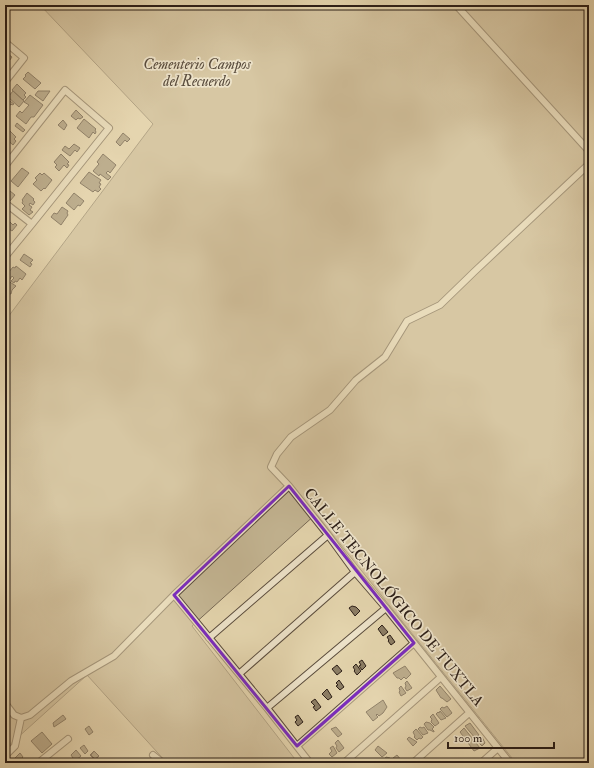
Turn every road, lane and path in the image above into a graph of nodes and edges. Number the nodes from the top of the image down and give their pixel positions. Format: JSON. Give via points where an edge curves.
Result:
{"nodes":[{"id":1,"x":456,"y":5,"type":"edge"},
{"id":2,"x":5,"y":42,"type":"edge"},
{"id":3,"x":5,"y":82,"type":"edge"},
{"id":4,"x":589,"y":151,"type":"edge"},
{"id":5,"x":589,"y":164,"type":"edge"},
{"id":6,"x":5,"y":166,"type":"edge"},
{"id":7,"x":5,"y":203,"type":"edge"},
{"id":8,"x":32,"y":224,"type":"junction"},
{"id":9,"x":5,"y":257,"type":"edge"},
{"id":10,"x":289,"y":486,"type":"junction"},
{"id":11,"x":328,"y":535,"type":"junction"},
{"id":12,"x":355,"y":572,"type":"junction"},
{"id":13,"x":174,"y":595,"type":"junction"},
{"id":14,"x":386,"y":608,"type":"junction"},
{"id":15,"x":209,"y":638,"type":"junction"},
{"id":16,"x":414,"y":643,"type":"junction"},
{"id":17,"x":239,"y":674,"type":"junction"},
{"id":18,"x":441,"y":677,"type":"junction"},
{"id":19,"x":5,"y":704,"type":"edge"},
{"id":20,"x":267,"y":708,"type":"junction"},
{"id":21,"x":469,"y":712,"type":"junction"},
{"id":22,"x":21,"y":718,"type":"junction"},
{"id":23,"x":68,"y":739,"type":"dead end"},
{"id":24,"x":297,"y":746,"type":"junction"},
{"id":25,"x":498,"y":748,"type":"junction"},
{"id":26,"x":153,"y":755,"type":"dead end"},
{"id":27,"x":5,"y":756,"type":"edge"},
{"id":28,"x":38,"y":763,"type":"edge"},
{"id":29,"x":163,"y":763,"type":"edge"},
{"id":30,"x":310,"y":763,"type":"edge"},
{"id":31,"x":344,"y":763,"type":"edge"},
{"id":32,"x":413,"y":763,"type":"edge"},
{"id":33,"x":481,"y":763,"type":"edge"},
{"id":34,"x":510,"y":763,"type":"edge"}],
"edges":[{"from":1,"to":4,"type":"street"},
{"from":2,"to":3,"type":"street","via":[[24,58]]},
{"from":5,"to":10,"type":"street","name":"CALLE TECNOLÓGICO DE TUXTLA","via":[[440,305],[407,321],[385,357],[356,380],[330,410],[291,437],[277,454],[271,467]]},
{"from":6,"to":8,"type":"street","via":[[65,90],[109,128]]},
{"from":7,"to":8,"type":"street"},
{"from":8,"to":9,"type":"street"},
{"from":10,"to":11,"type":"street","name":"CALLE TECNOLÓGICO DE TUXTLA"},
{"from":10,"to":13,"type":"street"},
{"from":11,"to":12,"type":"street","name":"CALLE TECNOLÓGICO DE TUXTLA"},
{"from":11,"to":15,"type":"street"},
{"from":12,"to":14,"type":"street","name":"CALLE TECNOLÓGICO DE TUXTLA"},
{"from":12,"to":17,"type":"street"},
{"from":13,"to":15,"type":"street"},
{"from":13,"to":22,"type":"street","via":[[114,656],[71,681],[30,715]]},
{"from":14,"to":16,"type":"street","name":"CALLE TECNOLÓGICO DE TUXTLA"},
{"from":14,"to":20,"type":"street"},
{"from":15,"to":17,"type":"street"},
{"from":16,"to":18,"type":"street","name":"CALLE TECNOLÓGICO DE TUXTLA"},
{"from":16,"to":24,"type":"street"},
{"from":17,"to":20,"type":"street"},
{"from":18,"to":21,"type":"street","name":"CALLE TECNOLÓGICO DE TUXTLA"},
{"from":18,"to":31,"type":"street"},
{"from":19,"to":22,"type":"street","via":[[14,715]]},
{"from":20,"to":24,"type":"street"},
{"from":21,"to":25,"type":"street","name":"CALLE TECNOLÓGICO DE TUXTLA"},
{"from":21,"to":32,"type":"street"},
{"from":22,"to":27,"type":"street","via":[[15,746]]},
{"from":23,"to":28,"type":"street"},
{"from":24,"to":30,"type":"street"},
{"from":25,"to":33,"type":"street"},
{"from":25,"to":34,"type":"street","name":"CALLE TECNOLÓGICO DE TUXTLA"},
{"from":26,"to":29,"type":"street"}]}
